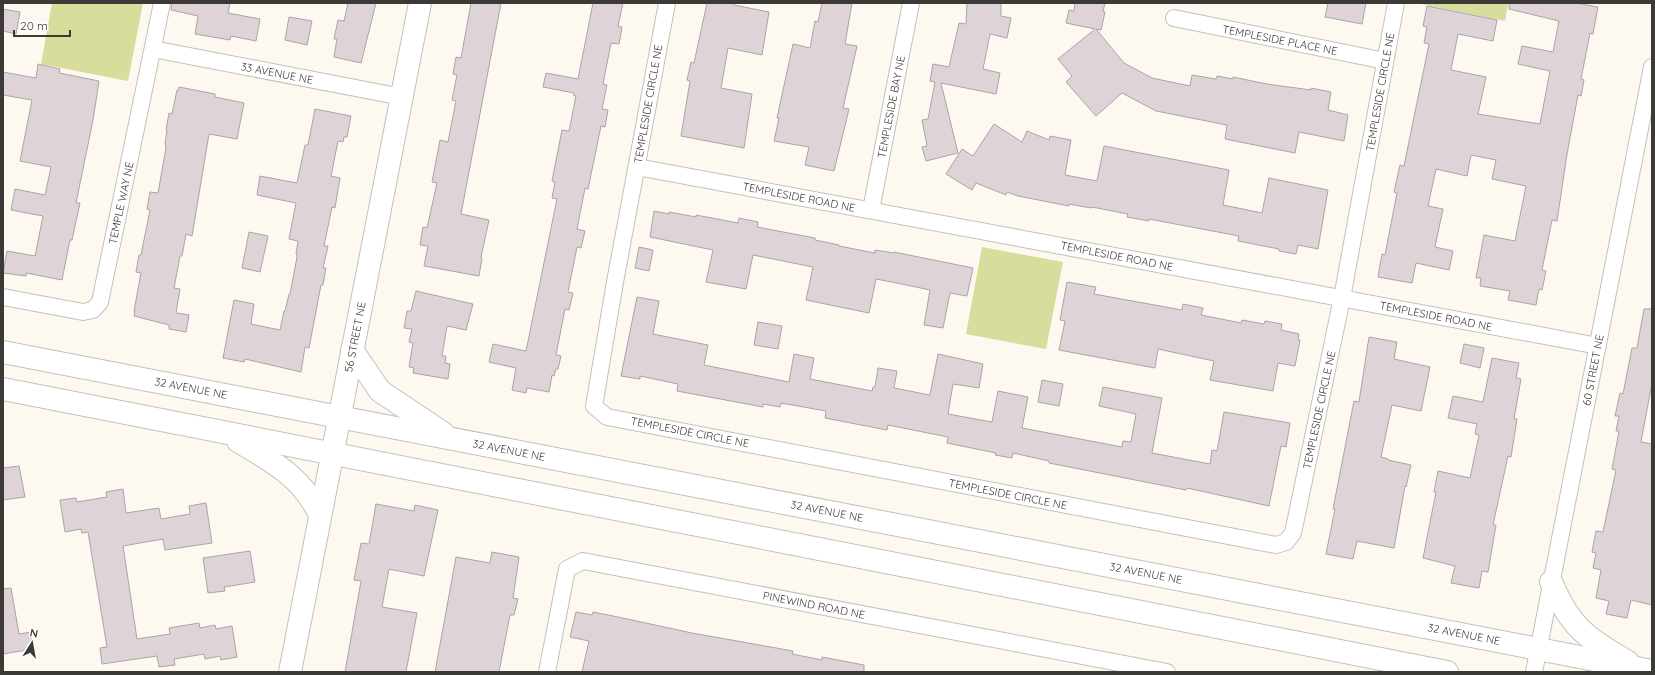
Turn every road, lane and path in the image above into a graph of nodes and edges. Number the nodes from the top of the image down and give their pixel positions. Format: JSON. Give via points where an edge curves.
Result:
{"nodes":[{"id":1,"x":162,"y":3,"type":"edge"},
{"id":2,"x":420,"y":3,"type":"edge"},
{"id":3,"x":667,"y":3,"type":"edge"},
{"id":4,"x":911,"y":3,"type":"edge"},
{"id":5,"x":1396,"y":3,"type":"edge"},
{"id":6,"x":1174,"y":18,"type":"dead end"},
{"id":7,"x":153,"y":49,"type":"junction"},
{"id":8,"x":1385,"y":61,"type":"junction"},
{"id":9,"x":1652,"y":67,"type":"edge"},
{"id":10,"x":402,"y":97,"type":"junction"},
{"id":11,"x":1648,"y":114,"type":"edge"},
{"id":12,"x":637,"y":167,"type":"junction"},
{"id":13,"x":871,"y":210,"type":"junction"},
{"id":14,"x":3,"y":296,"type":"edge"},
{"id":15,"x":1342,"y":298,"type":"junction"},
{"id":16,"x":1598,"y":346,"type":"junction"},
{"id":17,"x":352,"y":350,"type":"junction"},
{"id":18,"x":3,"y":352,"type":"edge"},
{"id":19,"x":3,"y":389,"type":"edge"},
{"id":20,"x":339,"y":417,"type":"junction"},
{"id":21,"x":224,"y":433,"type":"junction"},
{"id":22,"x":451,"y":438,"type":"junction"},
{"id":23,"x":333,"y":453,"type":"junction"},
{"id":24,"x":320,"y":515,"type":"junction"},
{"id":25,"x":1551,"y":582,"type":"junction"},
{"id":26,"x":1538,"y":649,"type":"junction"},
{"id":27,"x":1644,"y":669,"type":"edge"},
{"id":28,"x":1427,"y":670,"type":"edge"},
{"id":29,"x":290,"y":672,"type":"edge"},
{"id":30,"x":546,"y":672,"type":"edge"},
{"id":31,"x":1167,"y":672,"type":"edge"},
{"id":32,"x":1447,"y":672,"type":"edge"},
{"id":33,"x":1534,"y":672,"type":"edge"}],
"edges":[{"from":1,"to":7,"type":"street","name":"TEMPLE WAY NE"},
{"from":2,"to":10,"type":"main road","name":"56 STREET NE"},
{"from":3,"to":12,"type":"street","name":"TEMPLESIDE CIRCLE NE"},
{"from":4,"to":13,"type":"street","name":"TEMPLESIDE BAY NE"},
{"from":5,"to":8,"type":"street","name":"TEMPLESIDE CIRCLE NE"},
{"from":6,"to":8,"type":"street","name":"TEMPLESIDE PLACE NE"},
{"from":7,"to":10,"type":"street","name":"33 AVENUE NE"},
{"from":7,"to":14,"type":"street","name":"TEMPLE WAY NE","via":[[100,302],[93,310],[83,312]]},
{"from":8,"to":15,"type":"street","name":"TEMPLESIDE CIRCLE NE"},
{"from":9,"to":11,"type":"street","name":"60 STREET NE"},
{"from":10,"to":17,"type":"main road","name":"56 STREET NE"},
{"from":11,"to":16,"type":"street","name":"60 STREET NE"},
{"from":12,"to":13,"type":"street","name":"TEMPLESIDE ROAD NE"},
{"from":12,"to":15,"type":"street","name":"TEMPLESIDE CIRCLE NE","via":[[594,406],[607,417],[1276,545],[1286,542],[1293,533]]},
{"from":13,"to":15,"type":"street","name":"TEMPLESIDE ROAD NE"},
{"from":15,"to":16,"type":"street","name":"TEMPLESIDE ROAD NE"},
{"from":16,"to":25,"type":"street","name":"60 STREET NE"},
{"from":17,"to":20,"type":"main road","name":"56 STREET NE"},
{"from":17,"to":22,"type":"main road","via":[[380,391]]},
{"from":18,"to":20,"type":"main road","name":"32 AVENUE NE"},
{"from":19,"to":21,"type":"main road"},
{"from":20,"to":22,"type":"main road","name":"32 AVENUE NE"},
{"from":20,"to":23,"type":"main road","name":"56 STREET NE"},
{"from":21,"to":23,"type":"main road"},
{"from":21,"to":24,"type":"main road","via":[[276,464],[294,478],[313,501]]},
{"from":22,"to":26,"type":"main road","name":"32 AVENUE NE"},
{"from":23,"to":24,"type":"main road","name":"56 STREET NE"},
{"from":23,"to":28,"type":"main road"},
{"from":24,"to":29,"type":"main road","name":"56 STREET NE"},
{"from":25,"to":26,"type":"street","name":"60 STREET NE"},
{"from":25,"to":27,"type":"main road","via":[[1571,619],[1588,636]]},
{"from":26,"to":27,"type":"main road","name":"32 AVENUE NE"},
{"from":26,"to":33,"type":"street","name":"60 STREET NE"},
{"from":28,"to":32,"type":"main road"},
{"from":30,"to":31,"type":"street","name":"PINEWIND ROAD NE","via":[[567,569],[582,561]]}]}
